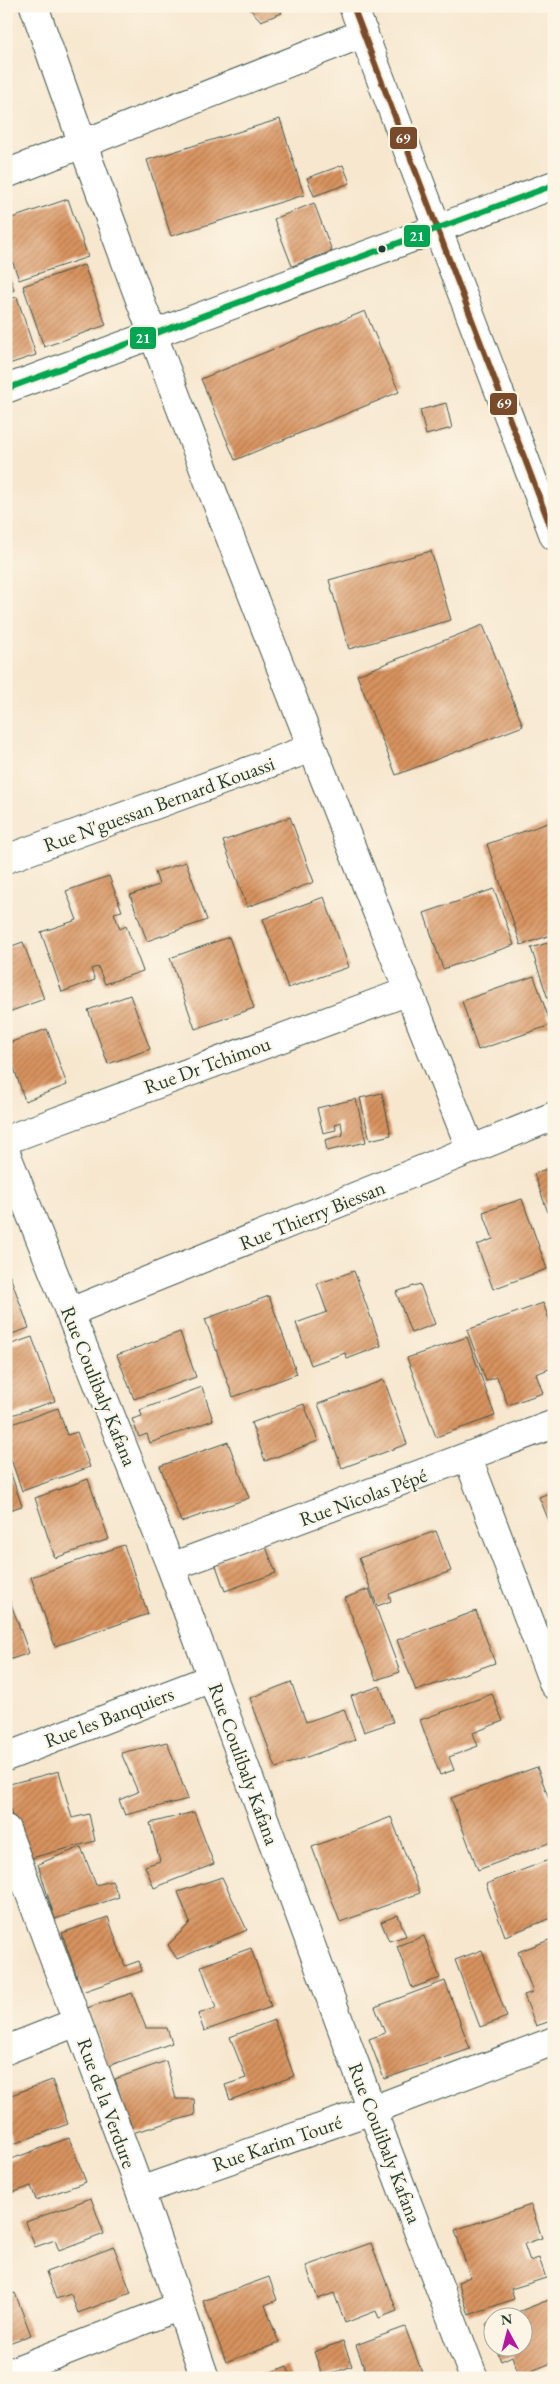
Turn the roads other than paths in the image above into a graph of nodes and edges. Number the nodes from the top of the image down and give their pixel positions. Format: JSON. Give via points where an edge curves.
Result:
{"nodes":[{"id":1,"x":34,"y":6,"type":"edge"},
{"id":2,"x":353,"y":6,"type":"edge"},
{"id":3,"x":364,"y":33,"type":"junction"},
{"id":4,"x":82,"y":146,"type":"junction"},
{"id":5,"x":6,"y":174,"type":"edge"},
{"id":6,"x":554,"y":185,"type":"edge"},
{"id":7,"x":438,"y":228,"type":"junction"},
{"id":8,"x":154,"y":336,"type":"junction"},
{"id":9,"x":6,"y":389,"type":"edge"},
{"id":10,"x":554,"y":536,"type":"edge"},
{"id":11,"x":312,"y":748,"type":"junction"},
{"id":12,"x":6,"y":859,"type":"edge"},
{"id":13,"x":408,"y":991,"type":"junction"},
{"id":14,"x":554,"y":1116,"type":"edge"},
{"id":15,"x":6,"y":1140,"type":"edge"},
{"id":16,"x":472,"y":1150,"type":"junction"},
{"id":17,"x":6,"y":1153,"type":"edge"},
{"id":18,"x":70,"y":1312,"type":"junction"},
{"id":19,"x":554,"y":1424,"type":"edge"},
{"id":20,"x":468,"y":1458,"type":"junction"},
{"id":21,"x":172,"y":1568,"type":"junction"},
{"id":22,"x":212,"y":1678,"type":"junction"},
{"id":23,"x":554,"y":1685,"type":"edge"},
{"id":24,"x":6,"y":1757,"type":"edge"},
{"id":25,"x":6,"y":1829,"type":"edge"},
{"id":26,"x":78,"y":2022,"type":"junction"},
{"id":27,"x":554,"y":2041,"type":"edge"},
{"id":28,"x":6,"y":2050,"type":"edge"},
{"id":29,"x":372,"y":2110,"type":"junction"},
{"id":30,"x":140,"y":2192,"type":"junction"},
{"id":31,"x":180,"y":2306,"type":"junction"},
{"id":32,"x":6,"y":2374,"type":"edge"},
{"id":33,"x":205,"y":2378,"type":"edge"},
{"id":34,"x":474,"y":2378,"type":"edge"}],
"edges":[{"from":1,"to":4,"type":"street"},
{"from":2,"to":3,"type":"street"},
{"from":3,"to":4,"type":"street"},
{"from":3,"to":7,"type":"street"},
{"from":4,"to":5,"type":"street"},
{"from":4,"to":8,"type":"street"},
{"from":6,"to":7,"type":"street"},
{"from":7,"to":8,"type":"street"},
{"from":7,"to":10,"type":"street"},
{"from":8,"to":9,"type":"street"},
{"from":8,"to":11,"type":"street"},
{"from":11,"to":12,"type":"street","name":"Rue N'guessan Bernard Kouassi"},
{"from":11,"to":13,"type":"street"},
{"from":13,"to":15,"type":"street","name":"Rue Dr Tchimou"},
{"from":13,"to":16,"type":"street"},
{"from":14,"to":16,"type":"street","name":"Rue Thierry Biessan"},
{"from":16,"to":18,"type":"street","name":"Rue Thierry Biessan"},
{"from":17,"to":18,"type":"street","name":"Rue Coulibaly Kafana"},
{"from":18,"to":21,"type":"street","name":"Rue Coulibaly Kafana"},
{"from":19,"to":20,"type":"street","name":"Rue Nicolas Pépé"},
{"from":20,"to":21,"type":"street","name":"Rue Nicolas Pépé"},
{"from":20,"to":23,"type":"street"},
{"from":21,"to":22,"type":"street","name":"Rue Coulibaly Kafana"},
{"from":22,"to":24,"type":"street","name":"Rue les Banquiers"},
{"from":22,"to":29,"type":"street","name":"Rue Coulibaly Kafana"},
{"from":25,"to":26,"type":"street","name":"Rue de la Verdure"},
{"from":26,"to":28,"type":"street"},
{"from":26,"to":30,"type":"street","name":"Rue de la Verdure"},
{"from":27,"to":29,"type":"street","name":"Rue Karim Touré"},
{"from":29,"to":30,"type":"street","name":"Rue Karim Touré"},
{"from":29,"to":34,"type":"street","name":"Rue Coulibaly Kafana"},
{"from":30,"to":31,"type":"street","name":"Rue de la Verdure"},
{"from":31,"to":32,"type":"street"},
{"from":31,"to":33,"type":"street","name":"Rue de la Verdure"}]}
